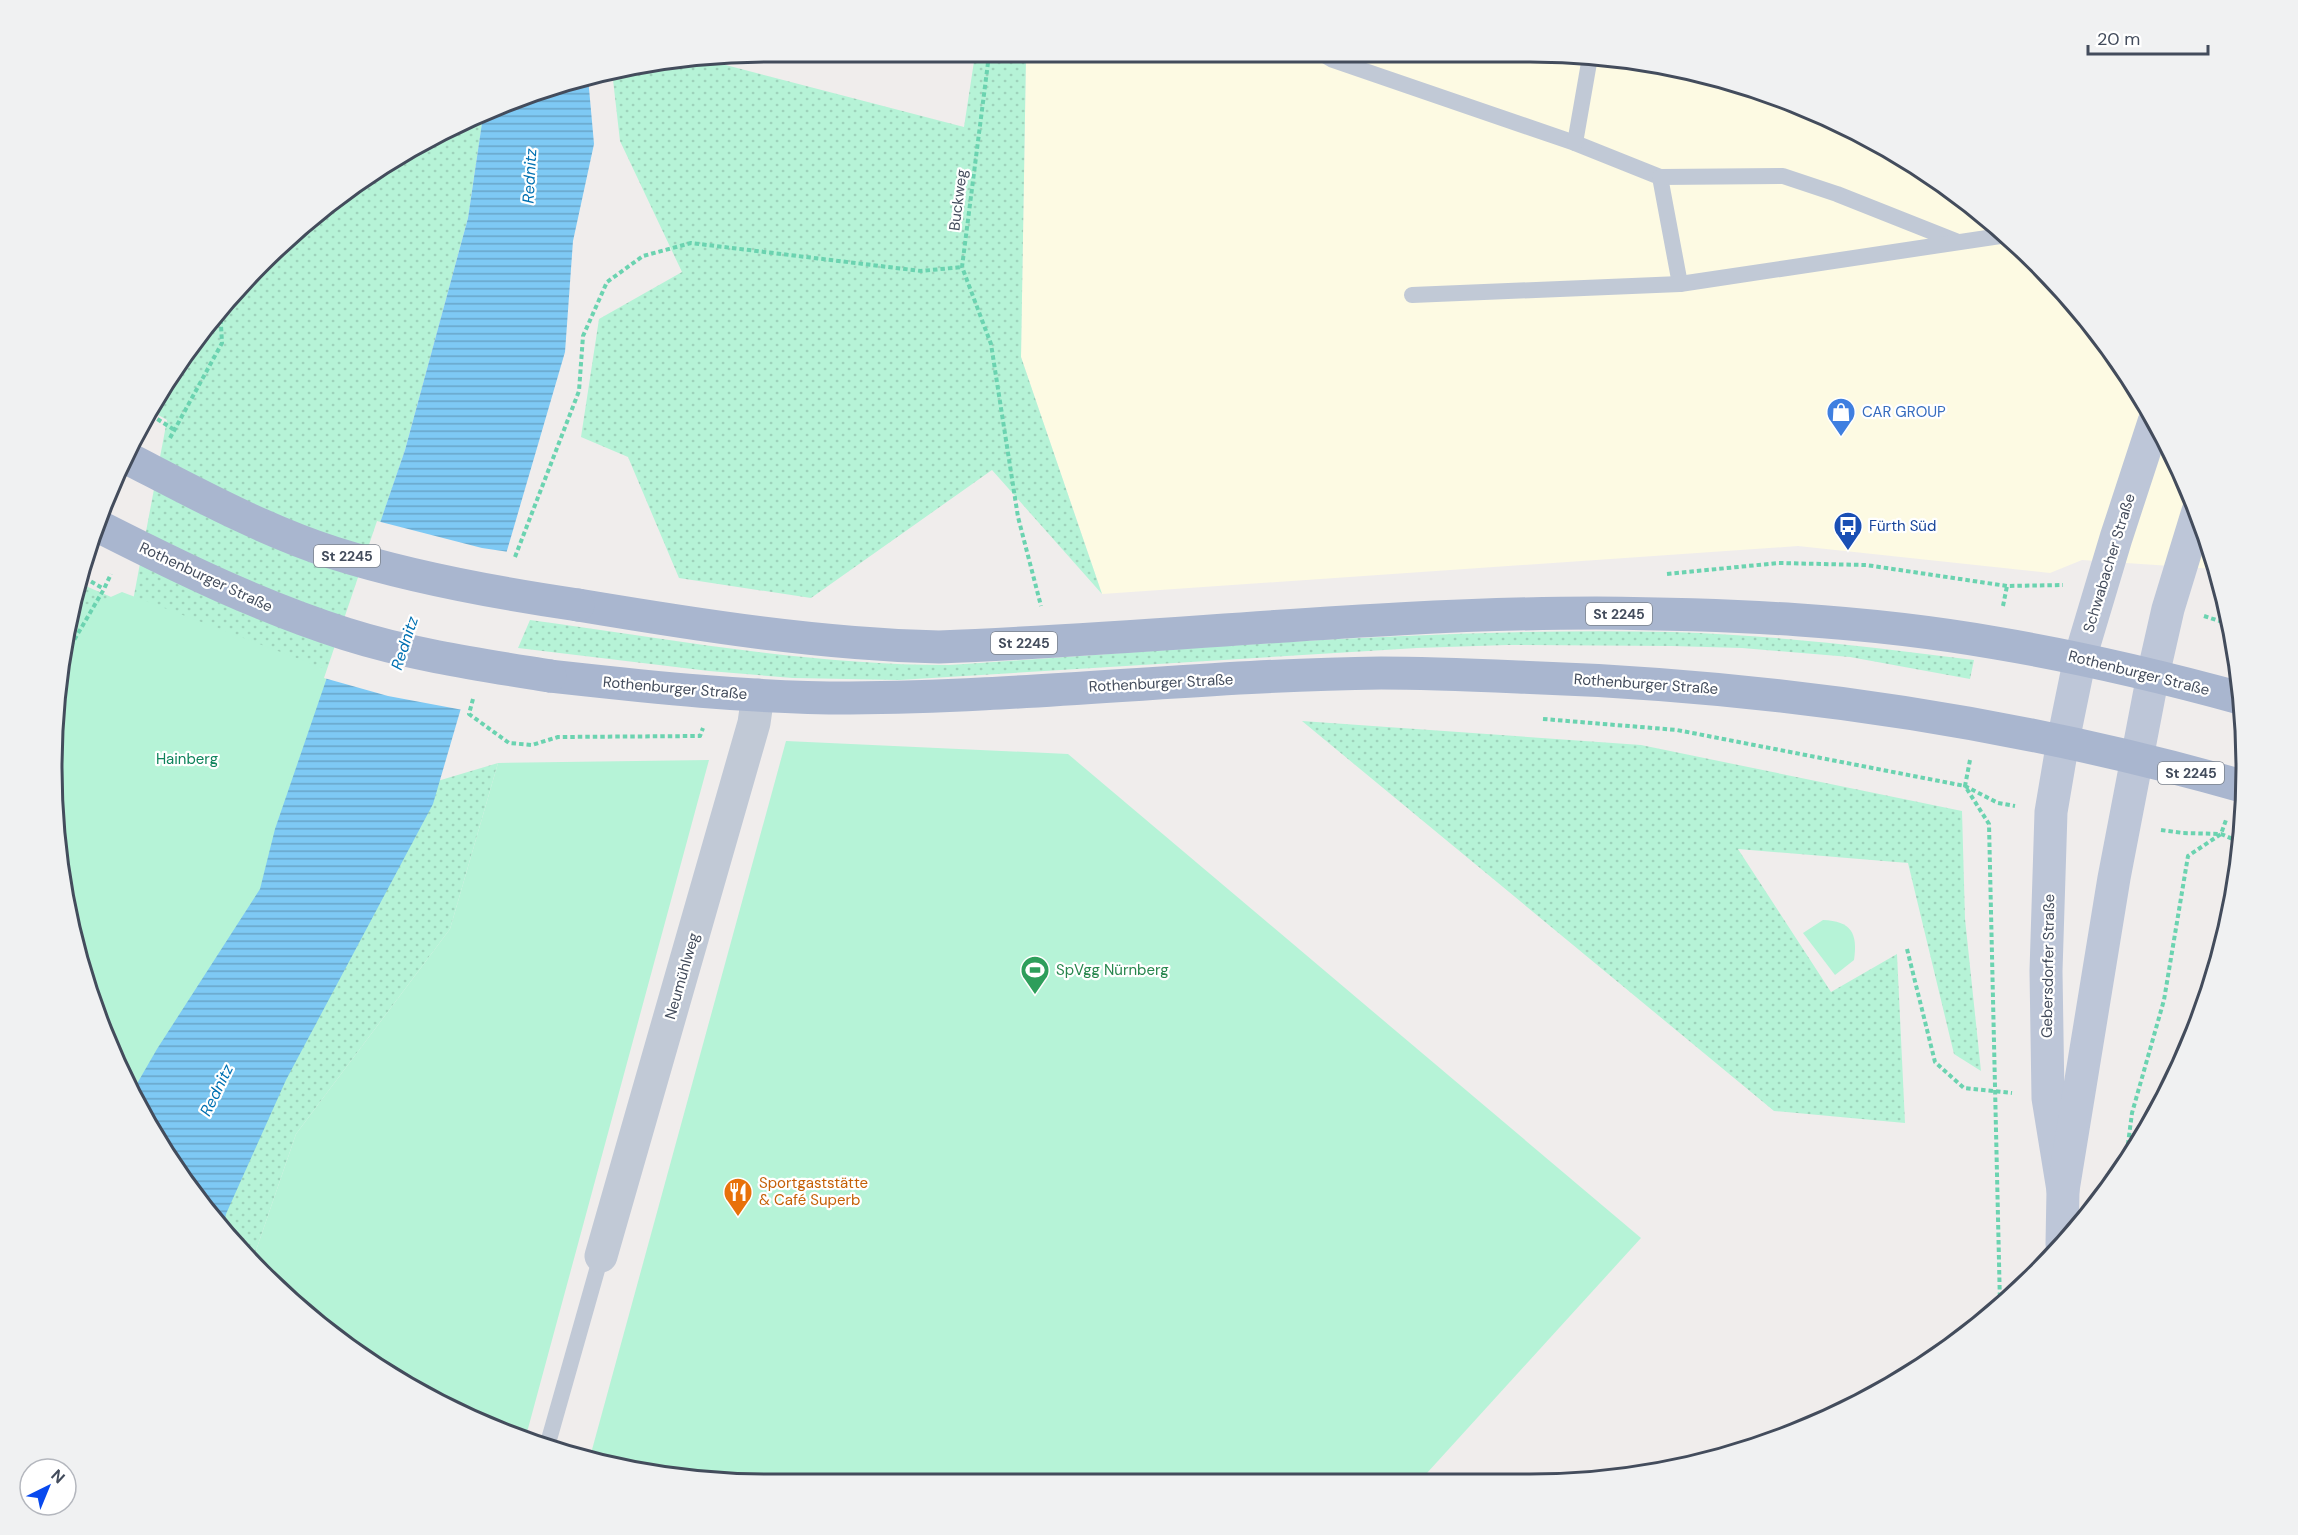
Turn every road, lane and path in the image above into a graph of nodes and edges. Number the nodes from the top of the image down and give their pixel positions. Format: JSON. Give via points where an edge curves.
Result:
{"nodes":[{"id":1,"x":988,"y":62,"type":"edge"},
{"id":2,"x":1339,"y":62,"type":"edge"},
{"id":3,"x":1589,"y":64,"type":"edge"},
{"id":4,"x":1575,"y":143,"type":"junction"},
{"id":5,"x":1660,"y":177,"type":"junction"},
{"id":6,"x":1996,"y":237,"type":"edge"},
{"id":7,"x":1959,"y":242,"type":"junction"},
{"id":8,"x":962,"y":267,"type":"junction"},
{"id":9,"x":1680,"y":284,"type":"junction"},
{"id":10,"x":1412,"y":295,"type":"dead end"},
{"id":11,"x":154,"y":417,"type":"edge"},
{"id":12,"x":173,"y":429,"type":"dead end"},
{"id":13,"x":2151,"y":431,"type":"edge"},
{"id":14,"x":132,"y":460,"type":"edge"},
{"id":15,"x":2193,"y":526,"type":"edge"},
{"id":16,"x":104,"y":528,"type":"edge"},
{"id":17,"x":516,"y":552,"type":"dead end"},
{"id":18,"x":88,"y":580,"type":"edge"},
{"id":19,"x":2067,"y":585,"type":"dead end"},
{"id":20,"x":104,"y":589,"type":"dead end"},
{"id":21,"x":1042,"y":611,"type":"dead end"},
{"id":22,"x":2001,"y":613,"type":"dead end"},
{"id":23,"x":2211,"y":618,"type":"dead end"},
{"id":24,"x":2221,"y":621,"type":"edge"},
{"id":25,"x":2080,"y":658,"type":"junction"},
{"id":26,"x":2152,"y":675,"type":"junction"},
{"id":27,"x":2232,"y":696,"type":"edge"},
{"id":28,"x":756,"y":709,"type":"junction"},
{"id":29,"x":469,"y":714,"type":"dead end"},
{"id":30,"x":1534,"y":718,"type":"dead end"},
{"id":31,"x":2063,"y":741,"type":"junction"},
{"id":32,"x":2136,"y":758,"type":"junction"},
{"id":33,"x":1969,"y":766,"type":"dead end"},
{"id":34,"x":2236,"y":785,"type":"edge"},
{"id":35,"x":1965,"y":786,"type":"junction"},
{"id":36,"x":2019,"y":806,"type":"dead end"},
{"id":37,"x":2164,"y":831,"type":"dead end"},
{"id":38,"x":2221,"y":834,"type":"junction"},
{"id":39,"x":2232,"y":839,"type":"edge"},
{"id":40,"x":1907,"y":949,"type":"dead end"},
{"id":41,"x":1995,"y":1091,"type":"junction"},
{"id":42,"x":2048,"y":1098,"type":"junction"},
{"id":43,"x":2128,"y":1143,"type":"edge"},
{"id":44,"x":2063,"y":1190,"type":"junction"},
{"id":45,"x":2062,"y":1232,"type":"edge"},
{"id":46,"x":601,"y":1256,"type":"joint"},
{"id":47,"x":2000,"y":1294,"type":"edge"},
{"id":48,"x":549,"y":1438,"type":"edge"}],
"edges":[{"from":1,"to":8,"type":"path","name":"Buckweg"},
{"from":2,"to":4,"type":"lane"},
{"from":3,"to":4,"type":"lane"},
{"from":4,"to":5,"type":"lane"},
{"from":5,"to":7,"type":"lane","via":[[1783,176]]},
{"from":5,"to":9,"type":"lane"},
{"from":6,"to":7,"type":"lane"},
{"from":7,"to":9,"type":"lane"},
{"from":8,"to":17,"type":"path","via":[[921,271],[692,243],[643,256],[607,282],[583,336],[579,391]]},
{"from":8,"to":21,"type":"path","name":"Buckweg","via":[[991,344],[1018,518]]},
{"from":9,"to":10,"type":"lane"},
{"from":11,"to":12,"type":"path"},
{"from":13,"to":25,"type":"main road","name":"Schwabacher Straße"},
{"from":14,"to":25,"type":"main road","name":"Rothenburger Straße","number":"St 2245","bridge":true,"via":[[214,503],[333,553],[459,585],[788,636],[917,646],[994,645],[1430,617],[1605,613],[1882,628],[1995,642]]},
{"from":15,"to":26,"type":"main road"},
{"from":16,"to":28,"type":"main road","name":"Rothenburger Straße","number":"St 2245","bridge":true,"via":[[240,596],[347,635],[396,648],[550,676],[670,689]]},
{"from":18,"to":20,"type":"path"},
{"from":19,"to":22,"type":"path","via":[[2007,586]]},
{"from":23,"to":24,"type":"path"},
{"from":25,"to":26,"type":"main road","name":"Rothenburger Straße","number":"St 2245"},
{"from":25,"to":31,"type":"main road","name":"Schwabacher Straße"},
{"from":26,"to":27,"type":"main road","name":"Rothenburger Straße","number":"St 2245"},
{"from":26,"to":32,"type":"main road"},
{"from":28,"to":29,"type":"path","via":[[706,718],[700,736],[558,737],[532,744],[509,743]]},
{"from":28,"to":31,"type":"main road","name":"Rothenburger Straße","number":"St 2245","via":[[825,698],[1380,673],[1633,682],[1762,693],[1929,715]]},
{"from":28,"to":46,"type":"street","name":"Neumühlweg"},
{"from":30,"to":35,"type":"path","via":[[1677,730]]},
{"from":31,"to":32,"type":"main road","name":"Rothenburger Straße","number":"St 2245"},
{"from":31,"to":42,"type":"main road","name":"Gebersdorfer Straße","via":[[2051,812],[2046,971]]},
{"from":32,"to":34,"type":"main road","name":"Rothenburger Straße","number":"St 2245"},
{"from":32,"to":44,"type":"main road","name":"Gebersdorfer Straße"},
{"from":33,"to":35,"type":"path"},
{"from":35,"to":36,"type":"path","via":[[1998,803]]},
{"from":35,"to":41,"type":"path","via":[[1989,824]]},
{"from":37,"to":38,"type":"path"},
{"from":38,"to":39,"type":"path"},
{"from":38,"to":43,"type":"path","via":[[2188,856],[2164,1000],[2132,1113]]},
{"from":40,"to":41,"type":"path","via":[[1935,1062],[1964,1088]]},
{"from":41,"to":42,"type":"path"},
{"from":41,"to":47,"type":"path"},
{"from":42,"to":44,"type":"main road","name":"Gebersdorfer Straße"},
{"from":44,"to":45,"type":"main road","name":"Gebersdorfer Straße"},
{"from":46,"to":48,"type":"lane"}]}
